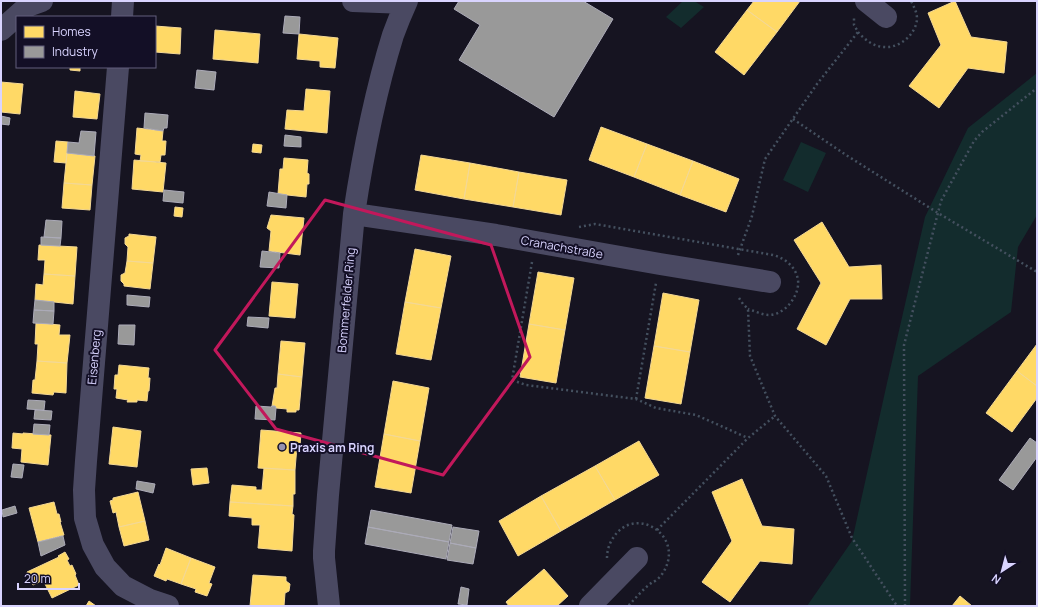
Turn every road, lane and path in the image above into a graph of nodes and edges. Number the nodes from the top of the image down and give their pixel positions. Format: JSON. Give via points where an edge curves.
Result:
{"nodes":[{"id":1,"x":42,"y":1,"type":"edge"},
{"id":2,"x":123,"y":1,"type":"edge"},
{"id":3,"x":353,"y":1,"type":"edge"},
{"id":4,"x":407,"y":2,"type":"edge"},
{"id":5,"x":860,"y":8,"type":"edge"},
{"id":6,"x":17,"y":16,"type":"edge"},
{"id":7,"x":122,"y":16,"type":"edge"},
{"id":8,"x":16,"y":17,"type":"edge"},
{"id":9,"x":886,"y":17,"type":"dead end"},
{"id":10,"x":1,"y":30,"type":"edge"},
{"id":11,"x":118,"y":68,"type":"edge"},
{"id":12,"x":1037,"y":88,"type":"edge"},
{"id":13,"x":793,"y":119,"type":"junction"},
{"id":14,"x":938,"y":213,"type":"junction"},
{"id":15,"x":354,"y":214,"type":"junction"},
{"id":16,"x":536,"y":242,"type":"junction"},
{"id":17,"x":660,"y":264,"type":"junction"},
{"id":18,"x":1037,"y":272,"type":"edge"},
{"id":19,"x":730,"y":276,"type":"junction"},
{"id":20,"x":770,"y":282,"type":"dead end"},
{"id":21,"x":636,"y":399,"type":"junction"},
{"id":22,"x":775,"y":416,"type":"junction"},
{"id":23,"x":748,"y":438,"type":"junction"},
{"id":24,"x":657,"y":530,"type":"dead end"},
{"id":25,"x":637,"y":558,"type":"dead end"},
{"id":26,"x":168,"y":606,"type":"edge"},
{"id":27,"x":329,"y":606,"type":"edge"},
{"id":28,"x":590,"y":606,"type":"edge"},
{"id":29,"x":897,"y":606,"type":"edge"},
{"id":30,"x":905,"y":606,"type":"edge"}],
"edges":[{"from":1,"to":6,"type":"street","via":[[28,6]]},
{"from":2,"to":7,"type":"street"},
{"from":3,"to":4,"type":"street"},
{"from":4,"to":15,"type":"street","name":"Bommerfelder Ring","via":[[381,78]]},
{"from":5,"to":9,"type":"street"},
{"from":5,"to":13,"type":"path","via":[[854,25],[858,32]]},
{"from":8,"to":10,"type":"street"},
{"from":11,"to":26,"type":"street","name":"Eisenberg","via":[[86,461],[85,518],[93,545],[105,567],[123,586]]},
{"from":12,"to":14,"type":"path","via":[[974,141],[941,201]]},
{"from":13,"to":14,"type":"path"},
{"from":13,"to":19,"type":"path","via":[[765,159],[752,216]]},
{"from":14,"to":18,"type":"path"},
{"from":14,"to":30,"type":"path","via":[[904,345]]},
{"from":15,"to":16,"type":"street","name":"Cranachstraße"},
{"from":15,"to":27,"type":"street","name":"Bommerfelder Ring","via":[[328,495],[324,558]]},
{"from":16,"to":17,"type":"street","name":"Cranachstraße"},
{"from":16,"to":21,"type":"path","via":[[512,380],[526,385]]},
{"from":17,"to":19,"type":"street","name":"Cranachstraße"},
{"from":17,"to":21,"type":"path"},
{"from":19,"to":20,"type":"street","name":"Cranachstraße"},
{"from":19,"to":22,"type":"path","via":[[730,290],[748,309],[750,356]]},
{"from":21,"to":23,"type":"path","via":[[656,408],[696,415]]},
{"from":22,"to":23,"type":"path"},
{"from":22,"to":29,"type":"path","via":[[826,476],[852,538]]},
{"from":23,"to":24,"type":"path"},
{"from":25,"to":28,"type":"street"}]}
